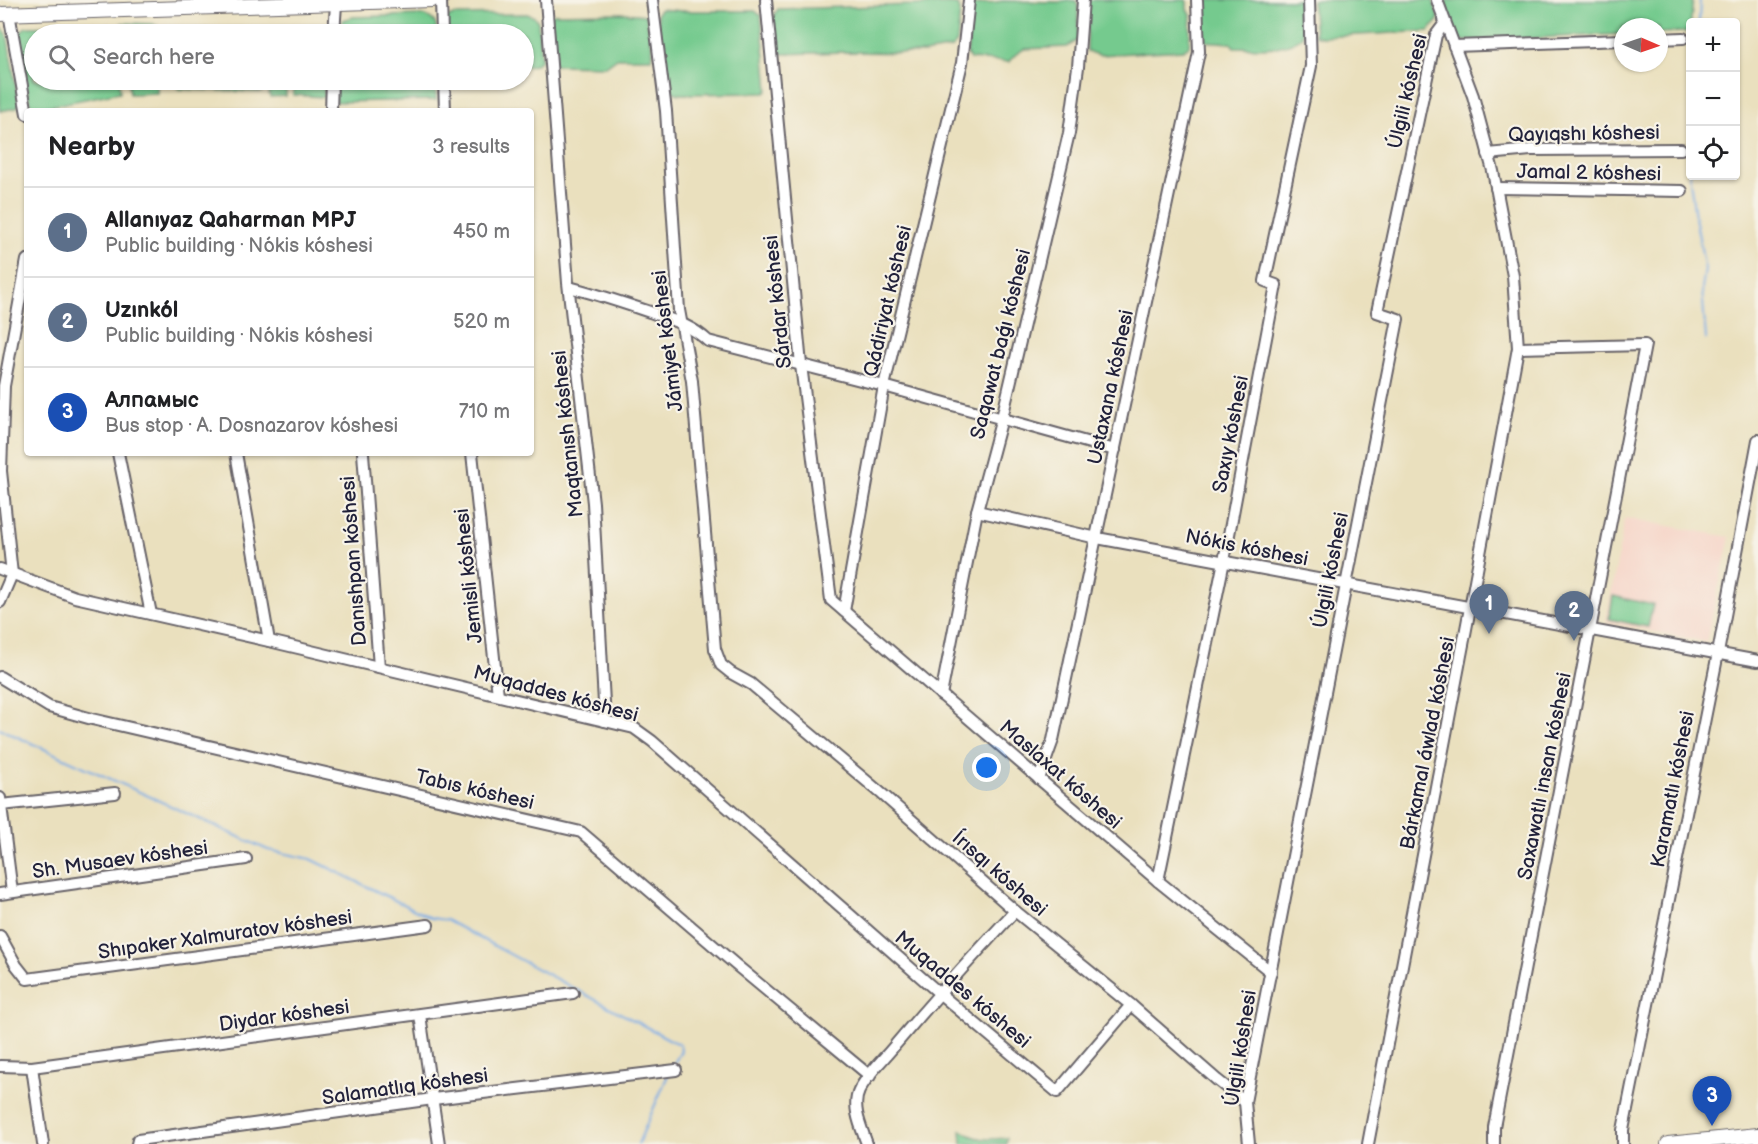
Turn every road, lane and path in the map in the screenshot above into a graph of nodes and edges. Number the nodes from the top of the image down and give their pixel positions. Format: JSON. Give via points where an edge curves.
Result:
{"nodes":[{"id":1,"x":432,"y":0,"type":"edge"},
{"id":2,"x":441,"y":0,"type":"edge"},
{"id":3,"x":546,"y":0,"type":"edge"},
{"id":4,"x":652,"y":0,"type":"edge"},
{"id":5,"x":766,"y":0,"type":"edge"},
{"id":6,"x":969,"y":0,"type":"edge"},
{"id":7,"x":1083,"y":0,"type":"edge"},
{"id":8,"x":1197,"y":0,"type":"edge"},
{"id":9,"x":1309,"y":0,"type":"edge"},
{"id":10,"x":1437,"y":0,"type":"edge"},
{"id":11,"x":352,"y":1,"type":"edge"},
{"id":12,"x":261,"y":3,"type":"edge"},
{"id":13,"x":171,"y":4,"type":"edge"},
{"id":14,"x":336,"y":4,"type":"junction"},
{"id":15,"x":90,"y":5,"type":"edge"},
{"id":16,"x":5,"y":14,"type":"edge"},
{"id":17,"x":1445,"y":23,"type":"junction"},
{"id":18,"x":335,"y":24,"type":"edge"},
{"id":19,"x":442,"y":24,"type":"edge"},
{"id":20,"x":1683,"y":38,"type":"dead end"},
{"id":21,"x":1668,"y":39,"type":"edge"},
{"id":22,"x":1614,"y":40,"type":"edge"},
{"id":23,"x":1454,"y":46,"type":"junction"},
{"id":24,"x":332,"y":90,"type":"edge"},
{"id":25,"x":444,"y":90,"type":"edge"},
{"id":26,"x":26,"y":108,"type":"edge"},
{"id":27,"x":331,"y":108,"type":"edge"},
{"id":28,"x":445,"y":108,"type":"edge"},
{"id":29,"x":1681,"y":149,"type":"dead end"},
{"id":30,"x":1488,"y":154,"type":"junction"},
{"id":31,"x":1496,"y":188,"type":"junction"},
{"id":32,"x":1682,"y":191,"type":"dead end"},
{"id":33,"x":24,"y":278,"type":"edge"},
{"id":34,"x":569,"y":287,"type":"junction"},
{"id":35,"x":683,"y":324,"type":"junction"},
{"id":36,"x":1518,"y":348,"type":"junction"},
{"id":37,"x":801,"y":365,"type":"junction"},
{"id":38,"x":884,"y":386,"type":"junction"},
{"id":39,"x":1002,"y":418,"type":"junction"},
{"id":40,"x":1758,"y":440,"type":"edge"},
{"id":41,"x":1115,"y":450,"type":"junction"},
{"id":42,"x":119,"y":456,"type":"edge"},
{"id":43,"x":237,"y":456,"type":"edge"},
{"id":44,"x":363,"y":456,"type":"edge"},
{"id":45,"x":472,"y":456,"type":"edge"},
{"id":46,"x":977,"y":511,"type":"junction"},
{"id":47,"x":1097,"y":538,"type":"junction"},
{"id":48,"x":1224,"y":561,"type":"junction"},
{"id":49,"x":0,"y":569,"type":"edge"},
{"id":50,"x":12,"y":574,"type":"junction"},
{"id":51,"x":1346,"y":584,"type":"junction"},
{"id":52,"x":831,"y":600,"type":"joint"},
{"id":53,"x":0,"y":602,"type":"edge"},
{"id":54,"x":1470,"y":608,"type":"junction"},
{"id":55,"x":844,"y":611,"type":"junction"},
{"id":56,"x":151,"y":614,"type":"junction"},
{"id":57,"x":1591,"y":630,"type":"junction"},
{"id":58,"x":269,"y":640,"type":"junction"},
{"id":59,"x":1718,"y":653,"type":"junction"},
{"id":60,"x":1758,"y":661,"type":"edge"},
{"id":61,"x":379,"y":667,"type":"junction"},
{"id":62,"x":731,"y":674,"type":"joint"},
{"id":63,"x":0,"y":677,"type":"edge"},
{"id":64,"x":941,"y":694,"type":"junction"},
{"id":65,"x":498,"y":695,"type":"junction"},
{"id":66,"x":605,"y":721,"type":"junction"},
{"id":67,"x":1039,"y":779,"type":"junction"},
{"id":68,"x":115,"y":793,"type":"dead end"},
{"id":69,"x":0,"y":798,"type":"edge"},
{"id":70,"x":1,"y":804,"type":"edge"},
{"id":71,"x":246,"y":859,"type":"dead end"},
{"id":72,"x":1158,"y":881,"type":"junction"},
{"id":73,"x":12,"y":892,"type":"junction"},
{"id":74,"x":0,"y":894,"type":"edge"},
{"id":75,"x":1015,"y":911,"type":"junction"},
{"id":76,"x":428,"y":925,"type":"dead end"},
{"id":77,"x":0,"y":936,"type":"edge"},
{"id":78,"x":1271,"y":972,"type":"junction"},
{"id":79,"x":573,"y":993,"type":"dead end"},
{"id":80,"x":939,"y":993,"type":"junction"},
{"id":81,"x":1131,"y":1005,"type":"junction"},
{"id":82,"x":420,"y":1015,"type":"junction"},
{"id":83,"x":0,"y":1066,"type":"edge"},
{"id":84,"x":32,"y":1067,"type":"junction"},
{"id":85,"x":676,"y":1070,"type":"dead end"},
{"id":86,"x":870,"y":1076,"type":"junction"},
{"id":87,"x":433,"y":1099,"type":"junction"},
{"id":88,"x":1245,"y":1102,"type":"junction"},
{"id":89,"x":1758,"y":1134,"type":"edge"},
{"id":90,"x":137,"y":1142,"type":"edge"},
{"id":91,"x":43,"y":1144,"type":"edge"},
{"id":92,"x":439,"y":1144,"type":"edge"},
{"id":93,"x":867,"y":1144,"type":"edge"},
{"id":94,"x":1249,"y":1144,"type":"edge"},
{"id":95,"x":1368,"y":1144,"type":"edge"},
{"id":96,"x":1494,"y":1144,"type":"edge"},
{"id":97,"x":1623,"y":1144,"type":"edge"},
{"id":98,"x":1668,"y":1144,"type":"edge"}],
"edges":[{"from":1,"to":11,"type":"main road"},
{"from":2,"to":19,"type":"street"},
{"from":3,"to":34,"type":"street","name":"Maqtanısh kóshesi"},
{"from":4,"to":35,"type":"street","name":"Jámiyet kóshesi","via":[[666,111]]},
{"from":5,"to":37,"type":"street","name":"Sárdar kóshesi"},
{"from":6,"to":38,"type":"street","name":"Qádiriyat kóshesi","via":[[962,63]]},
{"from":7,"to":39,"type":"street","name":"Saqawat baǵı kóshesi","via":[[1070,133]]},
{"from":8,"to":41,"type":"street","name":"Ustaxana kóshesi","via":[[1199,52]]},
{"from":9,"to":48,"type":"street","name":"Saxıy kóshesi","via":[[1311,66],[1265,281],[1276,285]]},
{"from":10,"to":17,"type":"street","name":"Bárkamal áwlad kóshesi"},
{"from":11,"to":14,"type":"main road"},
{"from":12,"to":13,"type":"main road"},
{"from":12,"to":14,"type":"main road"},
{"from":13,"to":15,"type":"main road"},
{"from":14,"to":18,"type":"street"},
{"from":15,"to":16,"type":"main road"},
{"from":16,"to":26,"type":"street"},
{"from":17,"to":23,"type":"street","name":"Bárkamal áwlad kóshesi"},
{"from":17,"to":51,"type":"street","name":"Úlgili kóshesi","via":[[1436,35],[1377,312],[1398,319]]},
{"from":20,"to":21,"type":"street"},
{"from":22,"to":23,"type":"street"},
{"from":23,"to":30,"type":"street","name":"Bárkamal áwlad kóshesi","via":[[1473,96]]},
{"from":24,"to":27,"type":"street"},
{"from":25,"to":28,"type":"street"},
{"from":29,"to":30,"type":"street","name":"Qayıqshı kóshesi"},
{"from":30,"to":31,"type":"street","name":"Bárkamal áwlad kóshesi"},
{"from":31,"to":32,"type":"street","name":"Jamal 2 kóshesi"},
{"from":31,"to":36,"type":"street","name":"Bárkamal áwlad kóshesi","via":[[1514,276]]},
{"from":33,"to":50,"type":"street","via":[[4,397],[1,471]]},
{"from":34,"to":35,"type":"street"},
{"from":34,"to":66,"type":"street","name":"Maqtanısh kóshesi","via":[[594,503]]},
{"from":35,"to":37,"type":"street","via":[[708,341]]},
{"from":35,"to":62,"type":"street","name":"Jámiyet kóshesi","via":[[692,381],[716,649],[721,665]]},
{"from":36,"to":54,"type":"street","name":"Bárkamal áwlad kóshesi"},
{"from":36,"to":57,"type":"street","name":"Saxawatlı insan kóshesi","via":[[1645,345]]},
{"from":37,"to":38,"type":"street"},
{"from":37,"to":52,"type":"street","name":"Sárdar kóshesi"},
{"from":38,"to":39,"type":"street"},
{"from":38,"to":55,"type":"street","name":"Qádiriyat kóshesi"},
{"from":39,"to":41,"type":"street"},
{"from":39,"to":46,"type":"street","name":"Saqawat baǵı kóshesi"},
{"from":40,"to":59,"type":"street","name":"Karamatlı kóshesi"},
{"from":41,"to":47,"type":"street","name":"Ustaxana kóshesi"},
{"from":42,"to":56,"type":"street"},
{"from":43,"to":58,"type":"street"},
{"from":44,"to":61,"type":"street","name":"Danıshpan kóshesi"},
{"from":45,"to":65,"type":"street","name":"Jemisli kóshesi"},
{"from":46,"to":47,"type":"street","name":"Nókis kóshesi"},
{"from":46,"to":64,"type":"street","name":"Saqawat baǵı kóshesi"},
{"from":47,"to":48,"type":"street","name":"Nókis kóshesi"},
{"from":47,"to":67,"type":"street","name":"Ustaxana kóshesi","via":[[1053,740]]},
{"from":48,"to":51,"type":"street","name":"Nókis kóshesi"},
{"from":48,"to":72,"type":"street","name":"Saxıy kóshesi"},
{"from":49,"to":50,"type":"street","name":"Muqaddes kóshesi"},
{"from":50,"to":53,"type":"street"},
{"from":50,"to":56,"type":"street","name":"Muqaddes kóshesi","via":[[75,597]]},
{"from":51,"to":54,"type":"street","name":"Nókis kóshesi"},
{"from":51,"to":78,"type":"street","name":"Úlgili kóshesi"},
{"from":52,"to":55,"type":"street","name":"Maslaxat kóshesi"},
{"from":54,"to":57,"type":"street","name":"Nókis kóshesi"},
{"from":54,"to":95,"type":"street","name":"Bárkamal áwlad kóshesi"},
{"from":55,"to":64,"type":"street","name":"Maslaxat kóshesi"},
{"from":56,"to":58,"type":"street","name":"Muqaddes kóshesi"},
{"from":57,"to":59,"type":"street","name":"Nókis kóshesi"},
{"from":57,"to":96,"type":"street","name":"Saxawatlı insan kóshesi","via":[[1494,1127]]},
{"from":58,"to":61,"type":"street","name":"Muqaddes kóshesi"},
{"from":59,"to":60,"type":"street","name":"Nókis kóshesi"},
{"from":59,"to":97,"type":"street","name":"Karamatlı kóshesi"},
{"from":61,"to":65,"type":"street","name":"Muqaddes kóshesi"},
{"from":62,"to":75,"type":"street","name":"Írısqı kóshesi","via":[[751,684]]},
{"from":63,"to":86,"type":"street","name":"Tabıs kóshesi","via":[[49,707],[92,719],[581,832]]},
{"from":64,"to":67,"type":"street","name":"Maslaxat kóshesi"},
{"from":65,"to":66,"type":"street","name":"Muqaddes kóshesi"},
{"from":66,"to":80,"type":"street","name":"Muqaddes kóshesi","via":[[634,728],[652,741]]},
{"from":67,"to":72,"type":"street","name":"Maslaxat kóshesi"},
{"from":68,"to":70,"type":"street"},
{"from":69,"to":70,"type":"street"},
{"from":70,"to":73,"type":"street"},
{"from":71,"to":73,"type":"street","name":"Sh. Musaev kóshesi"},
{"from":72,"to":78,"type":"street","name":"Maslaxat kóshesi"},
{"from":73,"to":74,"type":"street","name":"Sh. Musaev kóshesi"},
{"from":75,"to":80,"type":"street"},
{"from":75,"to":81,"type":"street","name":"Írısqı kóshesi"},
{"from":76,"to":77,"type":"street","name":"Shıpaker Xalmuratov kóshesi","via":[[27,979]]},
{"from":78,"to":88,"type":"street","name":"Úlgili kóshesi"},
{"from":79,"to":82,"type":"street","name":"Diydar kóshesi"},
{"from":80,"to":81,"type":"street","name":"Muqaddes kóshesi","via":[[1057,1092]]},
{"from":80,"to":86,"type":"street"},
{"from":81,"to":88,"type":"street","name":"Írısqı kóshesi"},
{"from":82,"to":84,"type":"street","name":"Diydar kóshesi"},
{"from":82,"to":87,"type":"street"},
{"from":83,"to":84,"type":"street","name":"Diydar kóshesi"},
{"from":84,"to":91,"type":"street"},
{"from":85,"to":87,"type":"street","name":"Salamatlıq kóshesi"},
{"from":86,"to":93,"type":"street","via":[[858,1092],[857,1107]]},
{"from":87,"to":90,"type":"street","name":"Salamatlıq kóshesi"},
{"from":87,"to":92,"type":"street"},
{"from":88,"to":94,"type":"street","name":"Úlgili kóshesi"},
{"from":89,"to":98,"type":"main road"}]}
